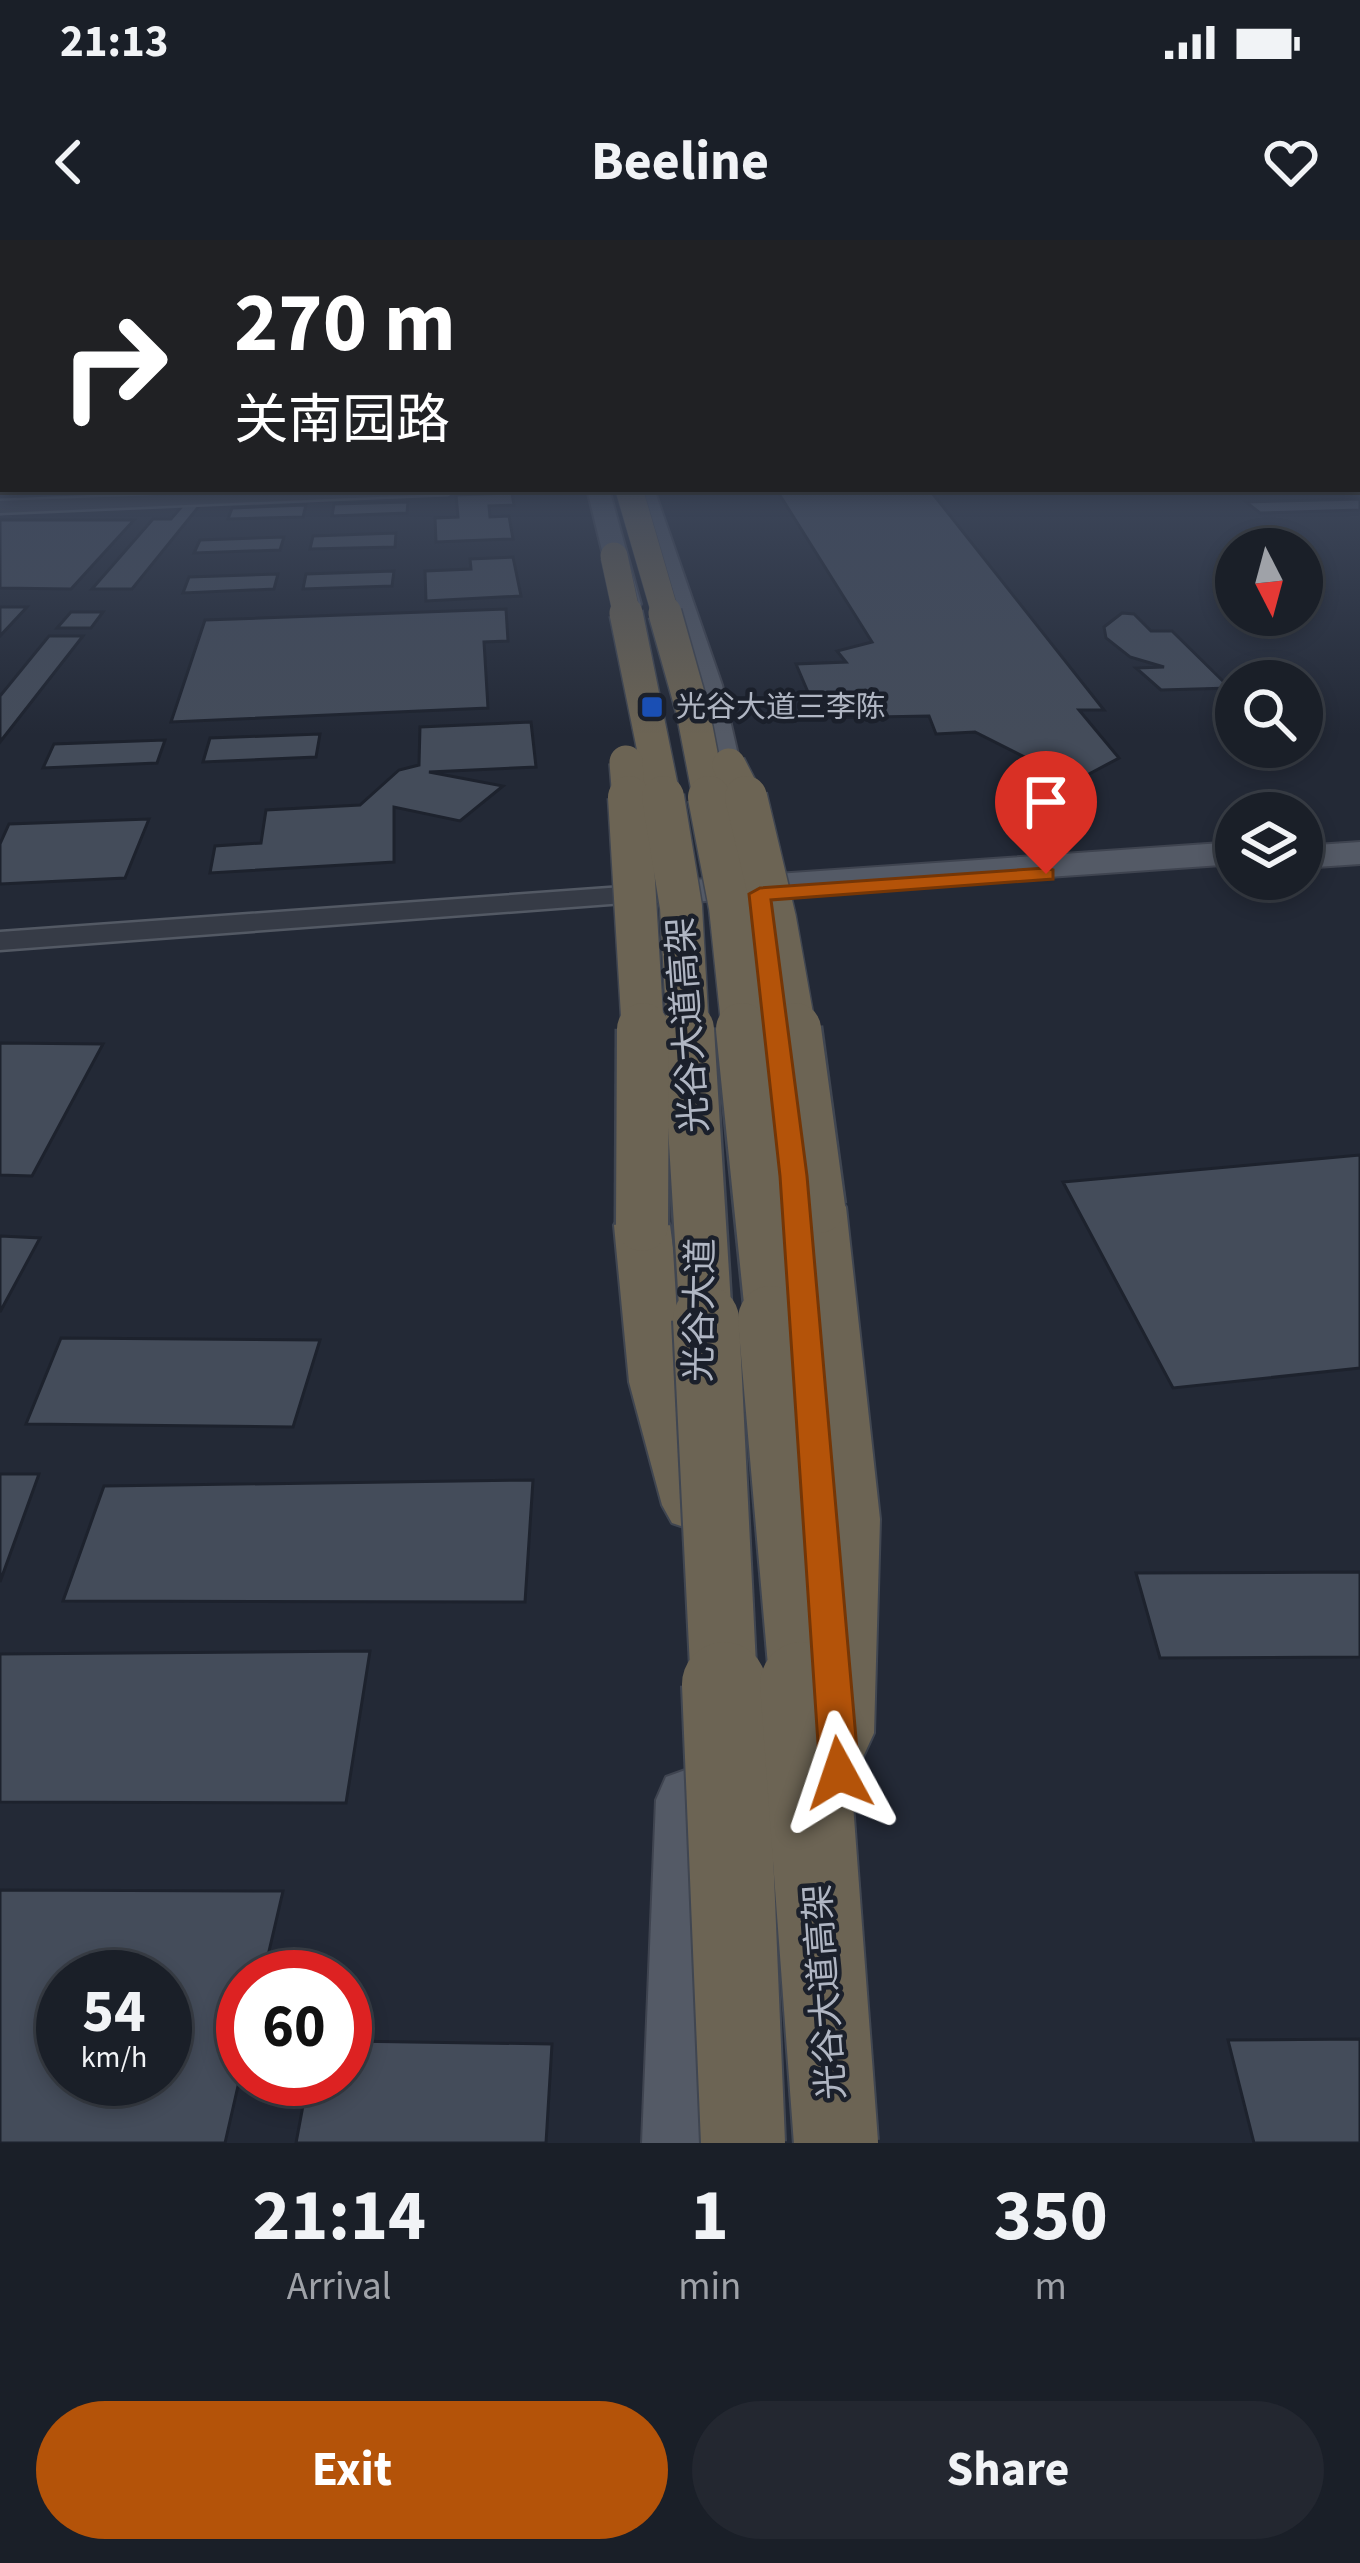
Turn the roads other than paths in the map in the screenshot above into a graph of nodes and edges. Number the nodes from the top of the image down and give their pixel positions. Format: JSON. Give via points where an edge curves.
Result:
{"nodes":[{"id":1,"x":614,"y":557,"type":"edge"},
{"id":2,"x":617,"y":557,"type":"edge"},
{"id":3,"x":648,"y":557,"type":"edge"},
{"id":4,"x":666,"y":557,"type":"edge"},
{"id":5,"x":635,"y":654,"type":"junction"},
{"id":6,"x":693,"y":712,"type":"junction"},
{"id":7,"x":1360,"y":849,"type":"edge"},
{"id":8,"x":1323,"y":852,"type":"edge"},
{"id":9,"x":1215,"y":858,"type":"edge"},
{"id":10,"x":758,"y":890,"type":"junction"},
{"id":11,"x":692,"y":891,"type":"junction"},
{"id":12,"x":0,"y":941,"type":"edge"},
{"id":13,"x":696,"y":1505,"type":"junction"},
{"id":14,"x":836,"y":1733,"type":"junction"},
{"id":15,"x":684,"y":2143,"type":"edge"},
{"id":16,"x":743,"y":2143,"type":"edge"},
{"id":17,"x":836,"y":2143,"type":"edge"},
{"id":18,"x":875,"y":2143,"type":"edge"}],
"edges":[{"from":1,"to":5,"type":"highway","name":"光谷大道高架","bridge":true},
{"from":2,"to":11,"type":"main road","name":"光谷大道"},
{"from":3,"to":6,"type":"highway","name":"光谷大道高架","bridge":true},
{"from":4,"to":10,"type":"main road"},
{"from":5,"to":13,"type":"highway","bridge":true,"via":[[622,704],[643,986],[642,1226],[660,1382]]},
{"from":5,"to":16,"type":"highway","name":"光谷大道高架","bridge":true,"via":[[681,907]]},
{"from":6,"to":14,"type":"highway","bridge":true,"via":[[739,779],[787,969],[819,1207],[846,1519]]},
{"from":6,"to":17,"type":"highway","name":"光谷大道高架","bridge":true,"via":[[730,907],[787,1474]]},
{"from":7,"to":8,"type":"main road"},
{"from":9,"to":10,"type":"main road"},
{"from":10,"to":11,"type":"main road"},
{"from":10,"to":14,"type":"main road","via":[[793,1176]]},
{"from":11,"to":12,"type":"street"},
{"from":11,"to":13,"type":"main road","name":"光谷大道","via":[[702,1167]]},
{"from":13,"to":15,"type":"main road","name":"光谷大道"},
{"from":14,"to":18,"type":"main road"}]}
